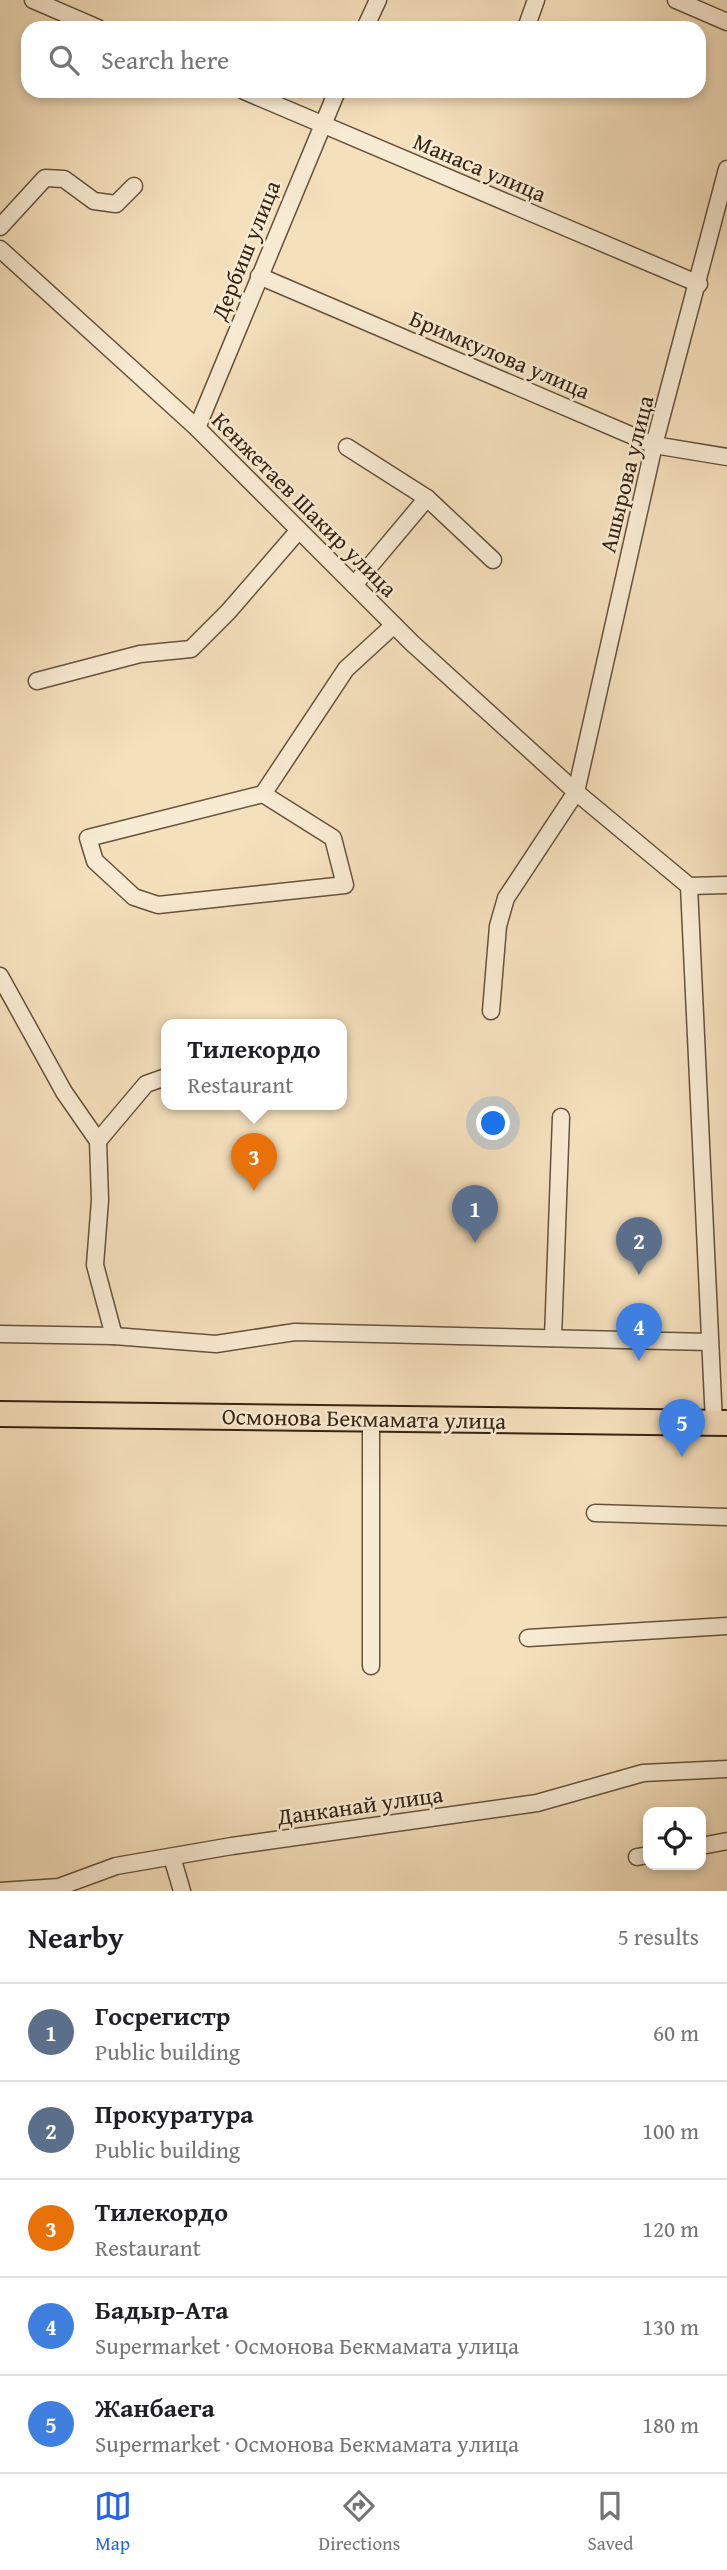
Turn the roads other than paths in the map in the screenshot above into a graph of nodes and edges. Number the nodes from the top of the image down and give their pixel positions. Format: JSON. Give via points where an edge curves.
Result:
{"nodes":[{"id":1,"x":33,"y":0,"type":"edge"},
{"id":2,"x":378,"y":0,"type":"edge"},
{"id":3,"x":536,"y":0,"type":"edge"},
{"id":4,"x":676,"y":0,"type":"edge"},
{"id":5,"x":82,"y":21,"type":"edge"},
{"id":6,"x":368,"y":21,"type":"edge"},
{"id":7,"x":528,"y":21,"type":"edge"},
{"id":8,"x":727,"y":22,"type":"edge"},
{"id":9,"x":260,"y":98,"type":"edge"},
{"id":10,"x":334,"y":98,"type":"edge"},
{"id":11,"x":321,"y":125,"type":"junction"},
{"id":12,"x":727,"y":169,"type":"edge"},
{"id":13,"x":134,"y":186,"type":"dead end"},
{"id":14,"x":0,"y":227,"type":"edge"},
{"id":15,"x":0,"y":249,"type":"edge"},
{"id":16,"x":259,"y":276,"type":"junction"},
{"id":17,"x":699,"y":284,"type":"junction"},
{"id":18,"x":197,"y":428,"type":"junction"},
{"id":19,"x":654,"y":445,"type":"junction"},
{"id":20,"x":347,"y":447,"type":"dead end"},
{"id":21,"x":727,"y":457,"type":"edge"},
{"id":22,"x":427,"y":498,"type":"junction"},
{"id":23,"x":299,"y":530,"type":"junction"},
{"id":24,"x":494,"y":560,"type":"dead end"},
{"id":25,"x":354,"y":585,"type":"junction"},
{"id":26,"x":394,"y":625,"type":"junction"},
{"id":27,"x":37,"y":681,"type":"dead end"},
{"id":28,"x":576,"y":792,"type":"junction"},
{"id":29,"x":263,"y":794,"type":"junction"},
{"id":30,"x":727,"y":885,"type":"edge"},
{"id":31,"x":690,"y":886,"type":"junction"},
{"id":32,"x":0,"y":976,"type":"edge"},
{"id":33,"x":491,"y":1011,"type":"dead end"},
{"id":34,"x":161,"y":1079,"type":"edge"},
{"id":35,"x":561,"y":1117,"type":"dead end"},
{"id":36,"x":98,"y":1141,"type":"junction"},
{"id":37,"x":0,"y":1334,"type":"edge"},
{"id":38,"x":114,"y":1336,"type":"junction"},
{"id":39,"x":553,"y":1338,"type":"junction"},
{"id":40,"x":709,"y":1342,"type":"junction"},
{"id":41,"x":0,"y":1414,"type":"edge"},
{"id":42,"x":371,"y":1418,"type":"junction"},
{"id":43,"x":721,"y":1423,"type":"edge"},
{"id":44,"x":595,"y":1513,"type":"dead end"},
{"id":45,"x":727,"y":1517,"type":"edge"},
{"id":46,"x":727,"y":1626,"type":"edge"},
{"id":47,"x":528,"y":1638,"type":"dead end"},
{"id":48,"x":371,"y":1666,"type":"dead end"},
{"id":49,"x":727,"y":1769,"type":"edge"},
{"id":50,"x":727,"y":1842,"type":"edge"},
{"id":51,"x":706,"y":1845,"type":"edge"},
{"id":52,"x":172,"y":1857,"type":"junction"},
{"id":53,"x":60,"y":1889,"type":"edge"},
{"id":54,"x":0,"y":1891,"type":"edge"},
{"id":55,"x":182,"y":1891,"type":"edge"}],
"edges":[{"from":1,"to":5,"type":"street"},
{"from":2,"to":6,"type":"street"},
{"from":3,"to":7,"type":"street"},
{"from":4,"to":8,"type":"street"},
{"from":9,"to":11,"type":"street","name":"Манаса улица"},
{"from":10,"to":11,"type":"street","name":"Дербиш улица"},
{"from":11,"to":16,"type":"street","name":"Дербиш улица"},
{"from":11,"to":17,"type":"street","name":"Манаса улица"},
{"from":12,"to":17,"type":"street","name":"Ашырова улица"},
{"from":13,"to":14,"type":"street","via":[[116,204],[94,201],[64,179],[45,178]]},
{"from":15,"to":18,"type":"street","name":"Кенжетаев Шакир улица"},
{"from":16,"to":18,"type":"street","name":"Дербиш улица"},
{"from":16,"to":19,"type":"street","name":"Бримкулова улица"},
{"from":17,"to":19,"type":"street","name":"Ашырова улица"},
{"from":18,"to":23,"type":"street","name":"Кенжетаев Шакир улица"},
{"from":19,"to":21,"type":"street","name":"Бримкулова улица"},
{"from":19,"to":28,"type":"street","name":"Ашырова улица"},
{"from":20,"to":22,"type":"street"},
{"from":22,"to":24,"type":"street"},
{"from":22,"to":25,"type":"street"},
{"from":23,"to":25,"type":"street","name":"Кенжетаев Шакир улица"},
{"from":23,"to":27,"type":"street","via":[[191,649],[140,654]]},
{"from":25,"to":26,"type":"street","name":"Кенжетаев Шакир улица"},
{"from":26,"to":28,"type":"street","name":"Кенжетаев Шакир улица"},
{"from":26,"to":29,"type":"street","via":[[346,669]]},
{"from":28,"to":31,"type":"street","name":"Кенжетаев Шакир улица"},
{"from":28,"to":33,"type":"street","via":[[506,898],[498,926]]},
{"from":29,"to":29,"type":"street","via":[[88,838],[95,861],[134,897],[158,905],[345,885],[333,838]]},
{"from":30,"to":31,"type":"street"},
{"from":31,"to":40,"type":"street"},
{"from":32,"to":36,"type":"street","via":[[64,1092]]},
{"from":34,"to":36,"type":"street","via":[[146,1084]]},
{"from":35,"to":39,"type":"street"},
{"from":36,"to":38,"type":"street","via":[[95,1265]]},
{"from":37,"to":38,"type":"street"},
{"from":38,"to":39,"type":"street","via":[[216,1344],[295,1332]]},
{"from":39,"to":40,"type":"street"},
{"from":40,"to":43,"type":"street"},
{"from":41,"to":42,"type":"highway","name":"Осмонова Бекмамата улица"},
{"from":42,"to":43,"type":"highway","name":"Осмонова Бекмамата улица"},
{"from":42,"to":48,"type":"street"},
{"from":44,"to":45,"type":"street"},
{"from":46,"to":47,"type":"street"},
{"from":49,"to":52,"type":"street","name":"Данканай улица","via":[[643,1773],[537,1803]]},
{"from":50,"to":51,"type":"street"},
{"from":52,"to":53,"type":"street","name":"Данканай улица","via":[[116,1866]]},
{"from":52,"to":55,"type":"street"},
{"from":53,"to":54,"type":"street","name":"Данканай улица"}]}
